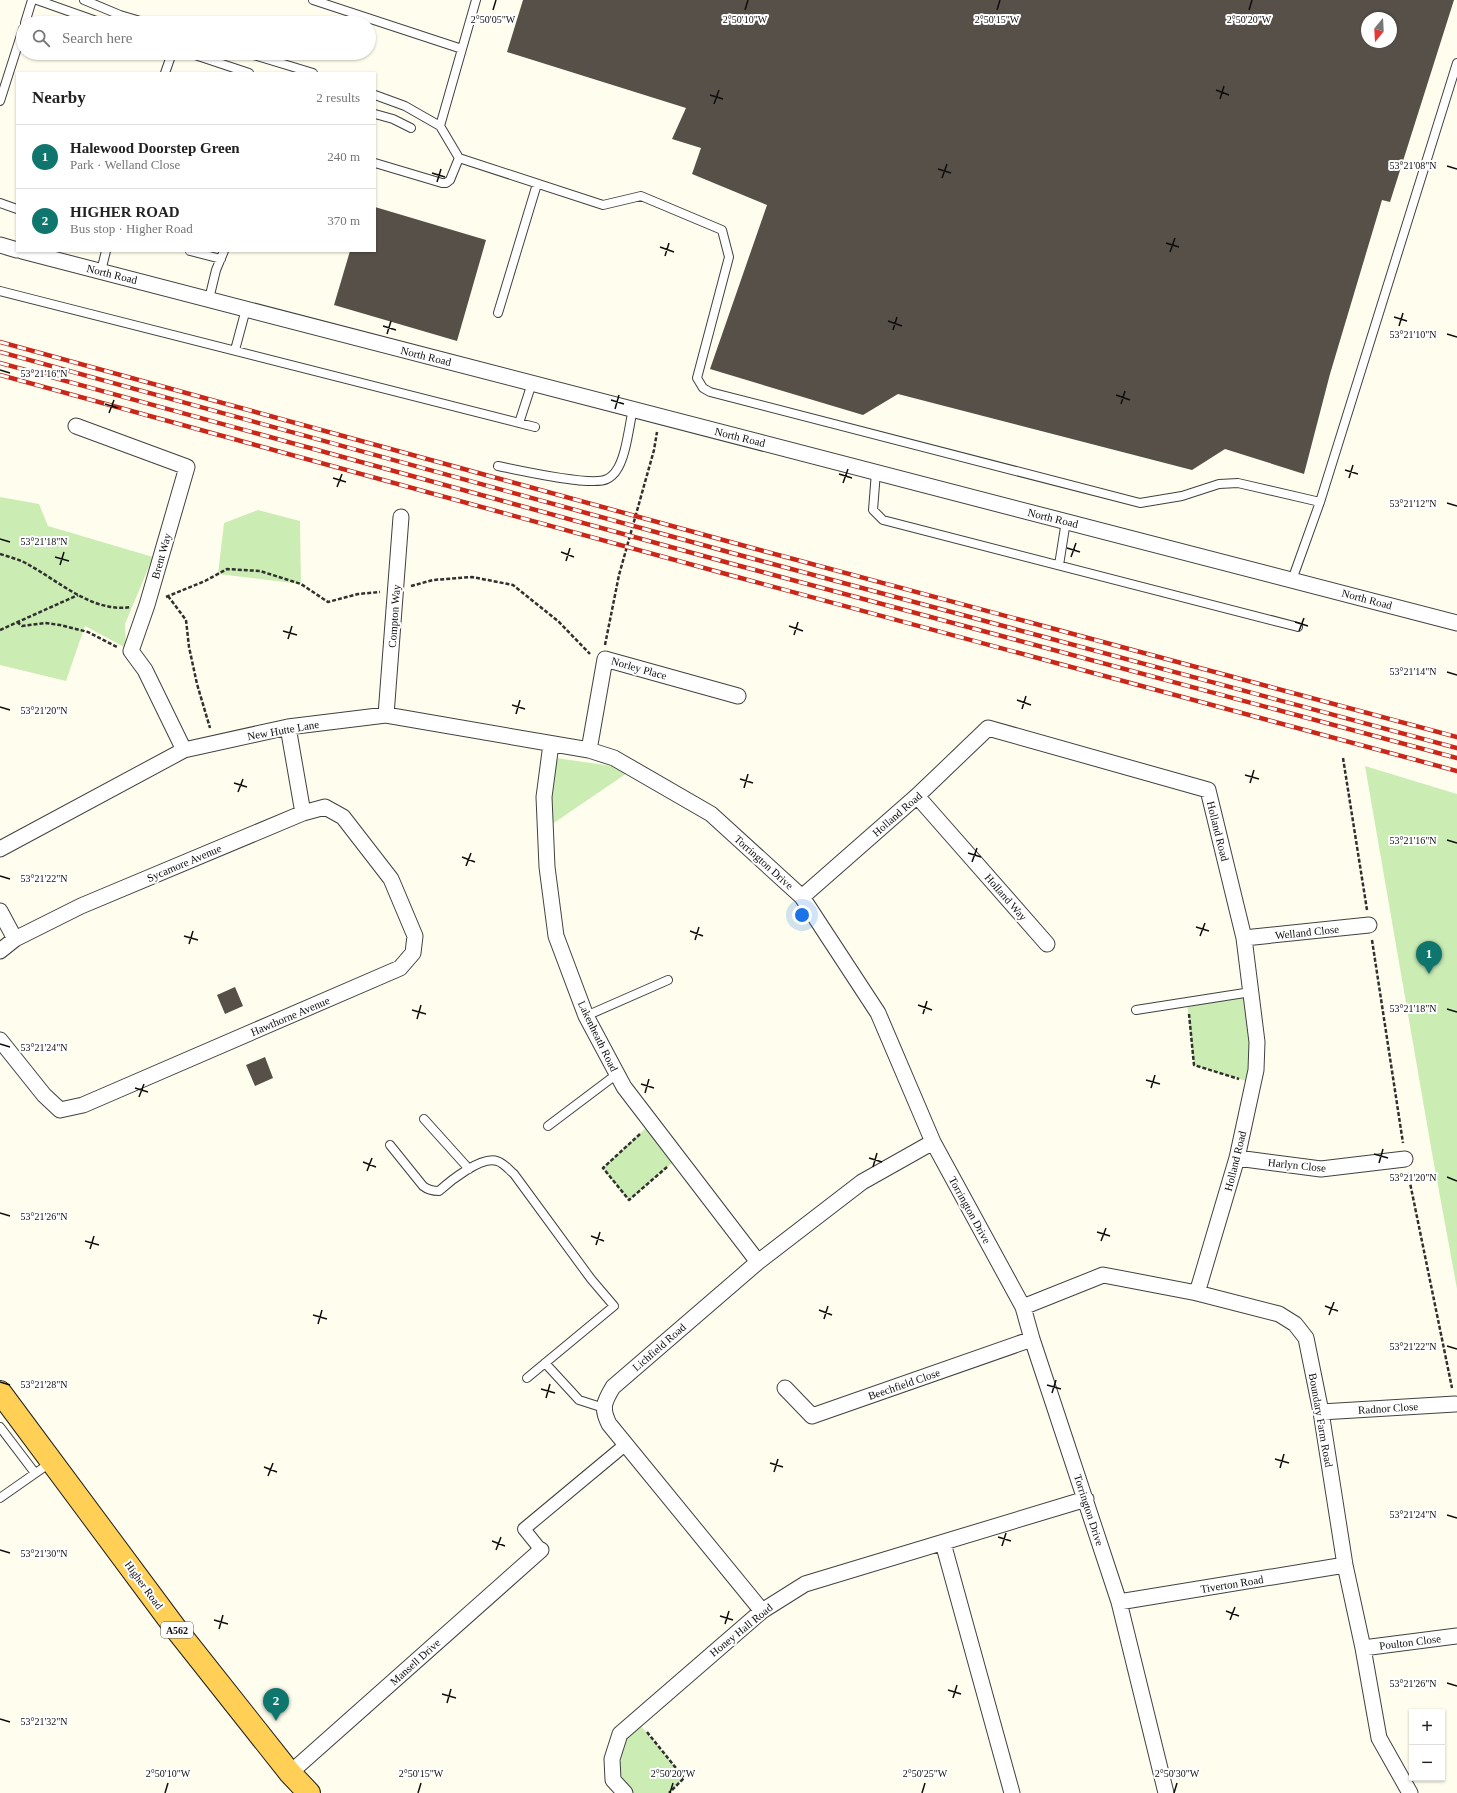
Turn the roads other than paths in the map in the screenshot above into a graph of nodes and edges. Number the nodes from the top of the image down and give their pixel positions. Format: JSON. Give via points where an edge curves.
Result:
{"nodes":[{"id":1,"x":32,"y":0,"type":"edge"},
{"id":2,"x":37,"y":0,"type":"edge"},
{"id":3,"x":84,"y":0,"type":"edge"},
{"id":4,"x":313,"y":0,"type":"edge"},
{"id":5,"x":476,"y":0,"type":"edge"},
{"id":6,"x":27,"y":16,"type":"edge"},
{"id":7,"x":82,"y":16,"type":"edge"},
{"id":8,"x":123,"y":16,"type":"edge"},
{"id":9,"x":362,"y":16,"type":"edge"},
{"id":10,"x":376,"y":21,"type":"edge"},
{"id":11,"x":462,"y":49,"type":"junction"},
{"id":12,"x":16,"y":51,"type":"edge"},
{"id":13,"x":170,"y":60,"type":"edge"},
{"id":14,"x":210,"y":60,"type":"edge"},
{"id":15,"x":270,"y":60,"type":"edge"},
{"id":16,"x":1457,"y":63,"type":"edge"},
{"id":17,"x":166,"y":72,"type":"edge"},
{"id":18,"x":246,"y":72,"type":"edge"},
{"id":19,"x":310,"y":72,"type":"edge"},
{"id":20,"x":376,"y":94,"type":"edge"},
{"id":21,"x":0,"y":101,"type":"edge"},
{"id":22,"x":376,"y":114,"type":"edge"},
{"id":23,"x":440,"y":126,"type":"junction"},
{"id":24,"x":411,"y":128,"type":"dead end"},
{"id":25,"x":459,"y":158,"type":"junction"},
{"id":26,"x":376,"y":163,"type":"edge"},
{"id":27,"x":537,"y":184,"type":"junction"},
{"id":28,"x":0,"y":203,"type":"edge"},
{"id":29,"x":16,"y":209,"type":"edge"},
{"id":30,"x":0,"y":245,"type":"edge"},
{"id":31,"x":16,"y":250,"type":"edge"},
{"id":32,"x":26,"y":252,"type":"edge"},
{"id":33,"x":106,"y":252,"type":"edge"},
{"id":34,"x":198,"y":252,"type":"edge"},
{"id":35,"x":223,"y":255,"type":"edge"},
{"id":36,"x":101,"y":271,"type":"junction"},
{"id":37,"x":0,"y":291,"type":"edge"},
{"id":38,"x":209,"y":299,"type":"junction"},
{"id":39,"x":246,"y":309,"type":"junction"},
{"id":40,"x":498,"y":313,"type":"dead end"},
{"id":41,"x":236,"y":350,"type":"junction"},
{"id":42,"x":532,"y":383,"type":"junction"},
{"id":43,"x":633,"y":409,"type":"junction"},
{"id":44,"x":520,"y":423,"type":"junction"},
{"id":45,"x":76,"y":426,"type":"dead end"},
{"id":46,"x":535,"y":427,"type":"dead end"},
{"id":47,"x":498,"y":466,"type":"dead end"},
{"id":48,"x":876,"y":472,"type":"junction"},
{"id":49,"x":1320,"y":502,"type":"junction"},
{"id":50,"x":401,"y":518,"type":"dead end"},
{"id":51,"x":1066,"y":521,"type":"junction"},
{"id":52,"x":1059,"y":565,"type":"junction"},
{"id":53,"x":1292,"y":580,"type":"junction"},
{"id":54,"x":1457,"y":623,"type":"edge"},
{"id":55,"x":1298,"y":627,"type":"dead end"},
{"id":56,"x":738,"y":696,"type":"dead end"},
{"id":57,"x":386,"y":716,"type":"junction"},
{"id":58,"x":288,"y":727,"type":"junction"},
{"id":59,"x":551,"y":744,"type":"junction"},
{"id":60,"x":184,"y":750,"type":"junction"},
{"id":61,"x":589,"y":750,"type":"junction"},
{"id":62,"x":918,"y":796,"type":"junction"},
{"id":63,"x":302,"y":814,"type":"junction"},
{"id":64,"x":0,"y":850,"type":"edge"},
{"id":65,"x":802,"y":897,"type":"junction"},
{"id":66,"x":0,"y":911,"type":"edge"},
{"id":67,"x":1370,"y":925,"type":"road end"},
{"id":68,"x":1244,"y":938,"type":"junction"},
{"id":69,"x":16,"y":939,"type":"junction"},
{"id":70,"x":1047,"y":944,"type":"dead end"},
{"id":71,"x":0,"y":951,"type":"edge"},
{"id":72,"x":668,"y":980,"type":"dead end"},
{"id":73,"x":1251,"y":992,"type":"junction"},
{"id":74,"x":1136,"y":1010,"type":"dead end"},
{"id":75,"x":586,"y":1016,"type":"junction"},
{"id":76,"x":0,"y":1040,"type":"edge"},
{"id":77,"x":617,"y":1074,"type":"junction"},
{"id":78,"x":424,"y":1119,"type":"dead end"},
{"id":79,"x":548,"y":1126,"type":"dead end"},
{"id":80,"x":933,"y":1142,"type":"junction"},
{"id":81,"x":390,"y":1145,"type":"dead end"},
{"id":82,"x":1237,"y":1158,"type":"junction"},
{"id":83,"x":1405,"y":1159,"type":"road end"},
{"id":84,"x":469,"y":1169,"type":"junction"},
{"id":85,"x":758,"y":1262,"type":"junction"},
{"id":86,"x":1197,"y":1292,"type":"junction"},
{"id":87,"x":1023,"y":1307,"type":"junction"},
{"id":88,"x":1032,"y":1339,"type":"junction"},
{"id":89,"x":545,"y":1363,"type":"junction"},
{"id":90,"x":527,"y":1378,"type":"dead end"},
{"id":91,"x":785,"y":1388,"type":"dead end"},
{"id":92,"x":5,"y":1403,"type":"edge"},
{"id":93,"x":1455,"y":1404,"type":"road end"},
{"id":94,"x":604,"y":1408,"type":"junction"},
{"id":95,"x":1321,"y":1412,"type":"junction"},
{"id":96,"x":0,"y":1427,"type":"edge"},
{"id":97,"x":626,"y":1445,"type":"junction"},
{"id":98,"x":53,"y":1461,"type":"junction"},
{"id":99,"x":34,"y":1473,"type":"junction"},
{"id":100,"x":0,"y":1498,"type":"edge"},
{"id":101,"x":1086,"y":1499,"type":"junction"},
{"id":102,"x":943,"y":1543,"type":"junction"},
{"id":103,"x":541,"y":1550,"type":"joint"},
{"id":104,"x":1345,"y":1565,"type":"junction"},
{"id":105,"x":1119,"y":1602,"type":"junction"},
{"id":106,"x":762,"y":1610,"type":"junction"},
{"id":107,"x":1457,"y":1636,"type":"edge"},
{"id":108,"x":1363,"y":1648,"type":"junction"},
{"id":109,"x":290,"y":1773,"type":"junction"},
{"id":110,"x":309,"y":1793,"type":"edge"},
{"id":111,"x":625,"y":1793,"type":"edge"},
{"id":112,"x":1012,"y":1793,"type":"edge"},
{"id":113,"x":1166,"y":1793,"type":"edge"},
{"id":114,"x":1410,"y":1793,"type":"edge"}],
"edges":[{"from":1,"to":6,"type":"lane"},
{"from":2,"to":7,"type":"lane"},
{"from":3,"to":8,"type":"lane"},
{"from":4,"to":9,"type":"lane"},
{"from":5,"to":11,"type":"lane"},
{"from":10,"to":11,"type":"lane"},
{"from":11,"to":23,"type":"lane"},
{"from":12,"to":21,"type":"lane"},
{"from":13,"to":17,"type":"lane"},
{"from":14,"to":18,"type":"lane"},
{"from":15,"to":19,"type":"lane"},
{"from":16,"to":49,"type":"lane"},
{"from":20,"to":23,"type":"lane","via":[[405,106]]},
{"from":22,"to":24,"type":"lane"},
{"from":23,"to":25,"type":"lane"},
{"from":25,"to":26,"type":"lane","via":[[450,180],[446,183]]},
{"from":25,"to":27,"type":"lane"},
{"from":27,"to":40,"type":"lane"},
{"from":27,"to":49,"type":"lane","via":[[603,205],[641,196],[722,230],[729,257],[697,378],[702,388],[710,392],[1140,503],[1182,496],[1219,484],[1238,483]]},
{"from":28,"to":29,"type":"lane"},
{"from":30,"to":31,"type":"street"},
{"from":32,"to":36,"type":"street","name":"North Road"},
{"from":33,"to":36,"type":"lane"},
{"from":34,"to":35,"type":"lane"},
{"from":35,"to":38,"type":"lane","via":[[216,270]]},
{"from":36,"to":38,"type":"street","name":"North Road"},
{"from":37,"to":41,"type":"lane"},
{"from":38,"to":39,"type":"street","name":"North Road"},
{"from":39,"to":41,"type":"lane"},
{"from":39,"to":42,"type":"street","name":"North Road"},
{"from":41,"to":44,"type":"lane"},
{"from":42,"to":43,"type":"street","name":"North Road"},
{"from":42,"to":44,"type":"lane"},
{"from":43,"to":47,"type":"lane","via":[[624,451],[616,471],[608,479],[598,481],[544,476]]},
{"from":43,"to":48,"type":"street","name":"North Road"},
{"from":44,"to":46,"type":"lane"},
{"from":45,"to":60,"type":"street","name":"Brent Way","via":[[187,467],[147,605],[131,650],[146,670]]},
{"from":48,"to":51,"type":"street","name":"North Road"},
{"from":48,"to":52,"type":"lane","via":[[873,510],[883,520]]},
{"from":49,"to":53,"type":"lane"},
{"from":50,"to":57,"type":"street","name":"Compton Way"},
{"from":51,"to":52,"type":"lane"},
{"from":51,"to":53,"type":"street","name":"North Road"},
{"from":52,"to":55,"type":"lane"},
{"from":53,"to":54,"type":"street","name":"North Road"},
{"from":56,"to":61,"type":"street","name":"Norley Place","via":[[605,659]]},
{"from":57,"to":58,"type":"street","name":"New Hutte Lane"},
{"from":57,"to":59,"type":"street","name":"New Hutte Lane"},
{"from":58,"to":60,"type":"street","name":"New Hutte Lane"},
{"from":58,"to":63,"type":"street"},
{"from":59,"to":61,"type":"street","name":"New Hutte Lane"},
{"from":59,"to":75,"type":"street","name":"Lakenheath Road","via":[[544,796],[547,867],[556,936]]},
{"from":60,"to":64,"type":"street","name":"New Hutte Lane"},
{"from":61,"to":65,"type":"street","name":"Torrington Drive","via":[[614,758],[712,814]]},
{"from":62,"to":65,"type":"street","name":"Holland Road"},
{"from":62,"to":68,"type":"street","name":"Holland Road","via":[[988,728],[1208,790]]},
{"from":62,"to":70,"type":"street","name":"Holland Way"},
{"from":63,"to":69,"type":"street","name":"Sycamore Avenue","via":[[81,906]]},
{"from":63,"to":76,"type":"street","name":"Hawthorne Avenue","via":[[325,807],[343,817],[391,879],[415,936],[413,953],[400,968],[83,1105],[60,1110],[44,1095]]},
{"from":65,"to":80,"type":"street","name":"Torrington Drive","via":[[878,1013]]},
{"from":66,"to":69,"type":"street"},
{"from":67,"to":68,"type":"street","name":"Welland Close"},
{"from":68,"to":73,"type":"street","name":"Holland Road"},
{"from":69,"to":71,"type":"street"},
{"from":72,"to":75,"type":"lane"},
{"from":73,"to":74,"type":"lane"},
{"from":73,"to":82,"type":"street","name":"Holland Road","via":[[1257,1042],[1256,1070]]},
{"from":75,"to":77,"type":"street","name":"Lakenheath Road"},
{"from":77,"to":79,"type":"lane"},
{"from":77,"to":85,"type":"street","name":"Lakenheath Road","via":[[624,1087]]},
{"from":78,"to":84,"type":"lane"},
{"from":80,"to":85,"type":"street","name":"Lichfield Road","via":[[862,1182]]},
{"from":80,"to":87,"type":"street","name":"Torrington Drive"},
{"from":81,"to":84,"type":"lane","via":[[428,1190],[439,1192]]},
{"from":82,"to":83,"type":"street","name":"Harlyn Close","via":[[1321,1169]]},
{"from":82,"to":86,"type":"street","name":"Holland Road"},
{"from":84,"to":89,"type":"lane","via":[[479,1163],[496,1160],[514,1174],[614,1306]]},
{"from":85,"to":94,"type":"street","name":"Lichfield Road","via":[[613,1387],[605,1400]]},
{"from":86,"to":87,"type":"street","name":"Boundary Farm Road","via":[[1103,1275]]},
{"from":86,"to":95,"type":"street","name":"Boundary Farm Road","via":[[1278,1314],[1295,1324],[1306,1338]]},
{"from":87,"to":88,"type":"street","name":"Torrington Drive"},
{"from":88,"to":91,"type":"street","name":"Beechfield Close","via":[[812,1416]]},
{"from":88,"to":101,"type":"street","name":"Torrington Drive"},
{"from":89,"to":90,"type":"lane"},
{"from":89,"to":94,"type":"lane","via":[[578,1400]]},
{"from":92,"to":98,"type":"highway","name":"Higher Road","number":"A562"},
{"from":93,"to":95,"type":"street","name":"Radnor Close"},
{"from":94,"to":97,"type":"street","via":[[609,1424]]},
{"from":95,"to":104,"type":"street","name":"Boundary Farm Road"},
{"from":96,"to":99,"type":"lane"},
{"from":97,"to":103,"type":"street","via":[[524,1529]]},
{"from":97,"to":106,"type":"street"},
{"from":98,"to":99,"type":"lane"},
{"from":98,"to":109,"type":"highway","name":"Higher Road","number":"A562","via":[[176,1629]]},
{"from":99,"to":100,"type":"lane"},
{"from":101,"to":102,"type":"street","name":"Honey Hall Road"},
{"from":101,"to":105,"type":"street","name":"Torrington Drive"},
{"from":102,"to":106,"type":"street","name":"Honey Hall Road","via":[[805,1584]]},
{"from":102,"to":112,"type":"street"},
{"from":103,"to":109,"type":"street","name":"Mansell Drive"},
{"from":104,"to":105,"type":"street","name":"Tiverton Road"},
{"from":104,"to":108,"type":"street","name":"Boundary Farm Road"},
{"from":105,"to":113,"type":"street","name":"Torrington Drive"},
{"from":106,"to":111,"type":"street","name":"Honey Hall Road","via":[[620,1734],[612,1759],[613,1780]]},
{"from":107,"to":108,"type":"street","name":"Poulton Close"},
{"from":108,"to":114,"type":"street","name":"Boundary Farm Road","via":[[1379,1738]]},
{"from":109,"to":110,"type":"highway","name":"Higher Road","number":"A562"}]}
